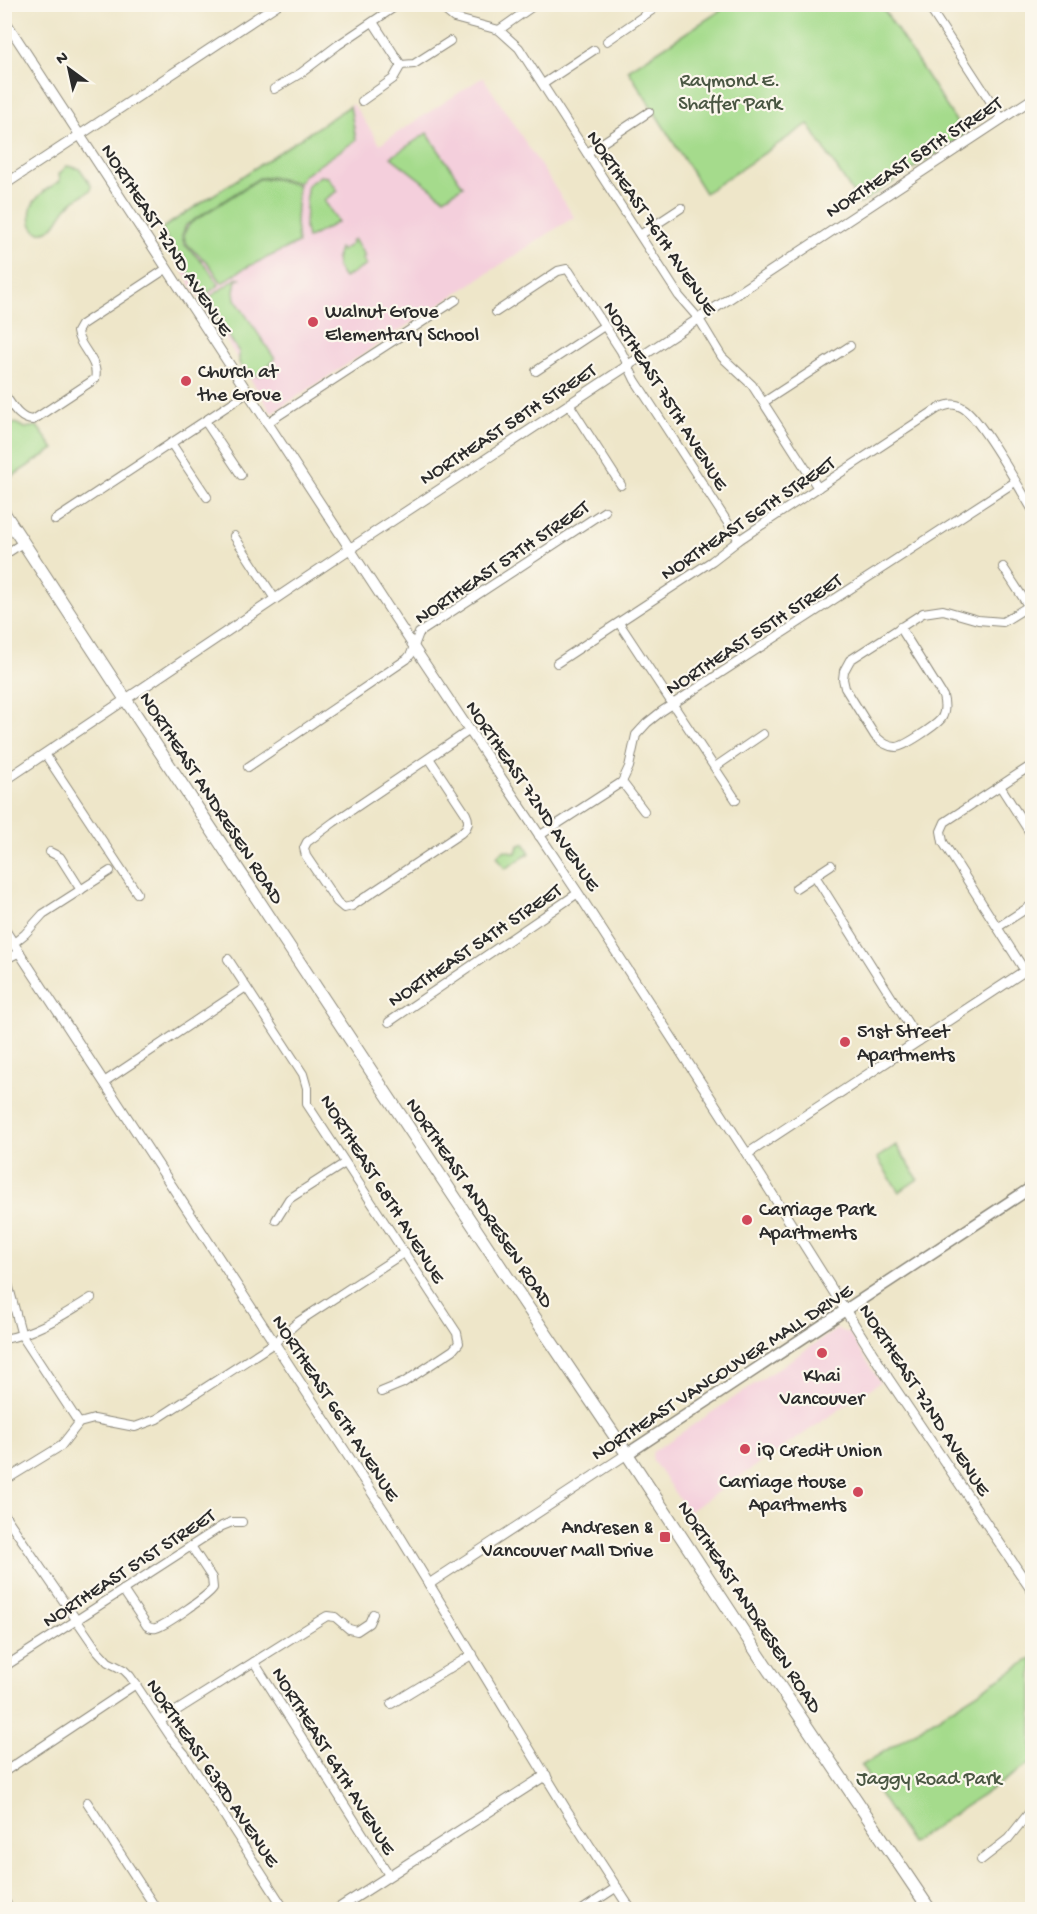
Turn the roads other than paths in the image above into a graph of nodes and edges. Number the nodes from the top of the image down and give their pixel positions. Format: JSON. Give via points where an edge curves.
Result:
{"nodes":[{"id":1,"x":278,"y":4,"type":"edge"},
{"id":2,"x":399,"y":4,"type":"edge"},
{"id":3,"x":437,"y":4,"type":"edge"},
{"id":4,"x":537,"y":4,"type":"edge"},
{"id":5,"x":662,"y":4,"type":"edge"},
{"id":6,"x":927,"y":4,"type":"edge"},
{"id":7,"x":4,"y":19,"type":"edge"},
{"id":8,"x":373,"y":22,"type":"junction"},
{"id":9,"x":499,"y":30,"type":"junction"},
{"id":10,"x":450,"y":41,"type":"dead end"},
{"id":11,"x":608,"y":41,"type":"dead end"},
{"id":12,"x":594,"y":51,"type":"dead end"},
{"id":13,"x":401,"y":65,"type":"junction"},
{"id":14,"x":543,"y":84,"type":"junction"},
{"id":15,"x":274,"y":89,"type":"dead end"},
{"id":16,"x":1032,"y":99,"type":"edge"},
{"id":17,"x":362,"y":101,"type":"dead end"},
{"id":18,"x":649,"y":112,"type":"dead end"},
{"id":19,"x":1002,"y":119,"type":"junction"},
{"id":20,"x":80,"y":135,"type":"junction"},
{"id":21,"x":587,"y":153,"type":"junction"},
{"id":22,"x":4,"y":185,"type":"edge"},
{"id":23,"x":681,"y":208,"type":"dead end"},
{"id":24,"x":640,"y":235,"type":"junction"},
{"id":25,"x":166,"y":269,"type":"junction"},
{"id":26,"x":456,"y":300,"type":"dead end"},
{"id":27,"x":496,"y":312,"type":"dead end"},
{"id":28,"x":699,"y":319,"type":"junction"},
{"id":29,"x":604,"y":326,"type":"junction"},
{"id":30,"x":850,"y":346,"type":"dead end"},
{"id":31,"x":628,"y":365,"type":"junction"},
{"id":32,"x":536,"y":371,"type":"dead end"},
{"id":33,"x":247,"y":393,"type":"junction"},
{"id":34,"x":4,"y":394,"type":"edge"},
{"id":35,"x":764,"y":402,"type":"junction"},
{"id":36,"x":569,"y":404,"type":"junction"},
{"id":37,"x":205,"y":421,"type":"junction"},
{"id":38,"x":267,"y":423,"type":"junction"},
{"id":39,"x":171,"y":443,"type":"junction"},
{"id":40,"x":241,"y":474,"type":"dead end"},
{"id":41,"x":1015,"y":482,"type":"junction"},
{"id":42,"x":621,"y":485,"type":"dead end"},
{"id":43,"x":818,"y":488,"type":"junction"},
{"id":44,"x":207,"y":497,"type":"dead end"},
{"id":45,"x":1032,"y":509,"type":"edge"},
{"id":46,"x":605,"y":511,"type":"dead end"},
{"id":47,"x":4,"y":513,"type":"edge"},
{"id":48,"x":55,"y":520,"type":"dead end"},
{"id":49,"x":234,"y":536,"type":"dead end"},
{"id":50,"x":739,"y":540,"type":"junction"},
{"id":51,"x":24,"y":542,"type":"junction"},
{"id":52,"x":350,"y":549,"type":"junction"},
{"id":53,"x":4,"y":555,"type":"edge"},
{"id":54,"x":1003,"y":567,"type":"dead end"},
{"id":55,"x":275,"y":599,"type":"junction"},
{"id":56,"x":1030,"y":606,"type":"edge"},
{"id":57,"x":619,"y":623,"type":"junction"},
{"id":58,"x":900,"y":627,"type":"junction"},
{"id":59,"x":414,"y":647,"type":"junction"},
{"id":60,"x":557,"y":663,"type":"dead end"},
{"id":61,"x":126,"y":700,"type":"junction"},
{"id":62,"x":673,"y":704,"type":"junction"},
{"id":63,"x":470,"y":730,"type":"junction"},
{"id":64,"x":763,"y":734,"type":"dead end"},
{"id":65,"x":45,"y":754,"type":"junction"},
{"id":66,"x":429,"y":758,"type":"junction"},
{"id":67,"x":1032,"y":765,"type":"edge"},
{"id":68,"x":248,"y":767,"type":"dead end"},
{"id":69,"x":715,"y":767,"type":"junction"},
{"id":70,"x":4,"y":781,"type":"edge"},
{"id":71,"x":622,"y":782,"type":"junction"},
{"id":72,"x":1000,"y":786,"type":"junction"},
{"id":73,"x":736,"y":800,"type":"dead end"},
{"id":74,"x":644,"y":811,"type":"dead end"},
{"id":75,"x":539,"y":836,"type":"junction"},
{"id":76,"x":1032,"y":836,"type":"edge"},
{"id":77,"x":50,"y":852,"type":"dead end"},
{"id":78,"x":831,"y":865,"type":"dead end"},
{"id":79,"x":110,"y":871,"type":"dead end"},
{"id":80,"x":815,"y":876,"type":"junction"},
{"id":81,"x":796,"y":888,"type":"dead end"},
{"id":82,"x":81,"y":890,"type":"junction"},
{"id":83,"x":137,"y":893,"type":"dead end"},
{"id":84,"x":578,"y":893,"type":"junction"},
{"id":85,"x":1032,"y":905,"type":"edge"},
{"id":86,"x":998,"y":927,"type":"junction"},
{"id":87,"x":4,"y":929,"type":"edge"},
{"id":88,"x":17,"y":947,"type":"junction"},
{"id":89,"x":228,"y":959,"type":"dead end"},
{"id":90,"x":4,"y":960,"type":"edge"},
{"id":91,"x":1029,"y":969,"type":"edge"},
{"id":92,"x":246,"y":987,"type":"junction"},
{"id":93,"x":389,"y":1022,"type":"dead end"},
{"id":94,"x":919,"y":1041,"type":"junction"},
{"id":95,"x":104,"y":1082,"type":"junction"},
{"id":96,"x":747,"y":1154,"type":"junction"},
{"id":97,"x":345,"y":1163,"type":"junction"},
{"id":98,"x":1032,"y":1187,"type":"edge"},
{"id":99,"x":276,"y":1220,"type":"dead end"},
{"id":100,"x":405,"y":1252,"type":"junction"},
{"id":101,"x":4,"y":1269,"type":"edge"},
{"id":102,"x":91,"y":1298,"type":"dead end"},
{"id":103,"x":846,"y":1310,"type":"junction"},
{"id":104,"x":22,"y":1336,"type":"junction"},
{"id":105,"x":4,"y":1339,"type":"edge"},
{"id":106,"x":274,"y":1343,"type":"junction"},
{"id":107,"x":381,"y":1392,"type":"dead end"},
{"id":108,"x":79,"y":1423,"type":"junction"},
{"id":109,"x":627,"y":1454,"type":"junction"},
{"id":110,"x":4,"y":1481,"type":"edge"},
{"id":111,"x":4,"y":1514,"type":"edge"},
{"id":112,"x":242,"y":1522,"type":"dead end"},
{"id":113,"x":191,"y":1546,"type":"junction"},
{"id":114,"x":429,"y":1584,"type":"junction"},
{"id":115,"x":123,"y":1590,"type":"junction"},
{"id":116,"x":1032,"y":1591,"type":"edge"},
{"id":117,"x":374,"y":1614,"type":"dead end"},
{"id":118,"x":77,"y":1620,"type":"junction"},
{"id":119,"x":472,"y":1654,"type":"junction"},
{"id":120,"x":254,"y":1662,"type":"junction"},
{"id":121,"x":4,"y":1667,"type":"edge"},
{"id":122,"x":136,"y":1684,"type":"junction"},
{"id":123,"x":391,"y":1704,"type":"dead end"},
{"id":124,"x":160,"y":1721,"type":"junction"},
{"id":125,"x":4,"y":1772,"type":"edge"},
{"id":126,"x":546,"y":1775,"type":"junction"},
{"id":127,"x":87,"y":1802,"type":"dead end"},
{"id":128,"x":1032,"y":1809,"type":"edge"},
{"id":129,"x":981,"y":1860,"type":"dead end"},
{"id":130,"x":389,"y":1875,"type":"junction"},
{"id":131,"x":617,"y":1887,"type":"junction"},
{"id":132,"x":4,"y":1900,"type":"edge"},
{"id":133,"x":11,"y":1910,"type":"edge"},
{"id":134,"x":157,"y":1910,"type":"edge"},
{"id":135,"x":285,"y":1910,"type":"edge"},
{"id":136,"x":336,"y":1910,"type":"edge"},
{"id":137,"x":582,"y":1910,"type":"edge"},
{"id":138,"x":632,"y":1910,"type":"edge"},
{"id":139,"x":930,"y":1910,"type":"edge"}],
"edges":[{"from":1,"to":20,"type":"street"},
{"from":2,"to":8,"type":"street"},
{"from":3,"to":9,"type":"street","name":"NORTHEAST 76TH AVENUE","via":[[454,18]]},
{"from":4,"to":9,"type":"street"},
{"from":5,"to":11,"type":"street"},
{"from":6,"to":19,"type":"street"},
{"from":7,"to":20,"type":"street","name":"NORTHEAST 72ND AVENUE"},
{"from":8,"to":13,"type":"street"},
{"from":8,"to":15,"type":"street"},
{"from":9,"to":14,"type":"street","name":"NORTHEAST 76TH AVENUE","via":[[519,48]]},
{"from":10,"to":13,"type":"street","via":[[414,64]]},
{"from":12,"to":14,"type":"street"},
{"from":13,"to":17,"type":"street","via":[[393,80]]},
{"from":14,"to":21,"type":"street","name":"NORTHEAST 76TH AVENUE"},
{"from":16,"to":19,"type":"street","name":"NORTHEAST 58TH STREET"},
{"from":18,"to":21,"type":"street"},
{"from":19,"to":28,"type":"street","name":"NORTHEAST 58TH STREET"},
{"from":20,"to":22,"type":"street"},
{"from":20,"to":25,"type":"street","name":"NORTHEAST 72ND AVENUE"},
{"from":21,"to":24,"type":"street","name":"NORTHEAST 76TH AVENUE"},
{"from":23,"to":24,"type":"street"},
{"from":24,"to":28,"type":"street","name":"NORTHEAST 76TH AVENUE","via":[[679,296]]},
{"from":25,"to":33,"type":"street","name":"NORTHEAST 72ND AVENUE"},
{"from":25,"to":34,"type":"street","via":[[81,325],[78,339],[95,366],[95,379],[33,420],[21,417]]},
{"from":26,"to":38,"type":"street"},
{"from":27,"to":29,"type":"street","name":"NORTHEAST 75TH AVENUE","via":[[567,269]]},
{"from":28,"to":31,"type":"street","name":"NORTHEAST 58TH STREET"},
{"from":28,"to":35,"type":"street","name":"NORTHEAST 76TH AVENUE","via":[[722,357]]},
{"from":29,"to":31,"type":"street","name":"NORTHEAST 75TH AVENUE"},
{"from":29,"to":32,"type":"street"},
{"from":30,"to":35,"type":"street"},
{"from":31,"to":36,"type":"street","name":"NORTHEAST 58TH STREET"},
{"from":31,"to":50,"type":"street","name":"NORTHEAST 75TH AVENUE"},
{"from":33,"to":37,"type":"street"},
{"from":33,"to":38,"type":"street","name":"NORTHEAST 72ND AVENUE"},
{"from":35,"to":43,"type":"street","name":"NORTHEAST 76TH AVENUE"},
{"from":36,"to":42,"type":"street"},
{"from":36,"to":52,"type":"street","name":"NORTHEAST 58TH STREET"},
{"from":37,"to":39,"type":"street"},
{"from":37,"to":40,"type":"street"},
{"from":38,"to":52,"type":"street","name":"NORTHEAST 72ND AVENUE"},
{"from":39,"to":44,"type":"street"},
{"from":39,"to":48,"type":"street"},
{"from":41,"to":43,"type":"street","name":"NORTHEAST 56TH STREET","via":[[973,416],[957,405],[946,405]]},
{"from":41,"to":45,"type":"street"},
{"from":41,"to":62,"type":"street","name":"NORTHEAST 55TH STREET"},
{"from":43,"to":50,"type":"street","name":"NORTHEAST 56TH STREET"},
{"from":46,"to":59,"type":"street","name":"NORTHEAST 57TH STREET","via":[[419,633]]},
{"from":47,"to":51,"type":"main road","name":"NORTHEAST ANDRESEN ROAD"},
{"from":49,"to":55,"type":"street"},
{"from":50,"to":57,"type":"street","name":"NORTHEAST 56TH STREET"},
{"from":51,"to":53,"type":"street"},
{"from":51,"to":61,"type":"main road","name":"NORTHEAST ANDRESEN ROAD"},
{"from":52,"to":55,"type":"street","name":"NORTHEAST 58TH STREET"},
{"from":52,"to":59,"type":"street","name":"NORTHEAST 72ND AVENUE"},
{"from":54,"to":56,"type":"street"},
{"from":55,"to":61,"type":"street","name":"NORTHEAST 58TH STREET"},
{"from":56,"to":58,"type":"street","via":[[1003,622],[943,610],[923,613]]},
{"from":57,"to":60,"type":"street","name":"NORTHEAST 56TH STREET"},
{"from":57,"to":62,"type":"street"},
{"from":58,"to":58,"type":"street","via":[[850,660],[843,679],[875,736],[894,747],[932,727],[941,719],[945,707],[943,696]]},
{"from":59,"to":63,"type":"street","name":"NORTHEAST 72ND AVENUE"},
{"from":59,"to":68,"type":"street","name":"NORTHEAST 57TH STREET","via":[[407,659]]},
{"from":61,"to":65,"type":"street","name":"NORTHEAST 58TH STREET"},
{"from":61,"to":109,"type":"main road","name":"NORTHEAST ANDRESEN ROAD"},
{"from":62,"to":69,"type":"street"},
{"from":62,"to":71,"type":"street","name":"NORTHEAST 55TH STREET","via":[[636,735]]},
{"from":63,"to":66,"type":"street"},
{"from":63,"to":75,"type":"street","name":"NORTHEAST 72ND AVENUE"},
{"from":64,"to":69,"type":"street"},
{"from":65,"to":70,"type":"street","name":"NORTHEAST 58TH STREET"},
{"from":65,"to":83,"type":"street"},
{"from":66,"to":66,"type":"street","via":[[469,823],[461,833],[344,908],[304,852],[307,842]]},
{"from":67,"to":72,"type":"street"},
{"from":69,"to":73,"type":"street"},
{"from":71,"to":74,"type":"street"},
{"from":71,"to":75,"type":"street"},
{"from":72,"to":76,"type":"street"},
{"from":72,"to":86,"type":"street","via":[[945,822],[941,831],[943,842]]},
{"from":75,"to":84,"type":"street","name":"NORTHEAST 72ND AVENUE"},
{"from":77,"to":82,"type":"street","via":[[60,857]]},
{"from":78,"to":80,"type":"street"},
{"from":79,"to":82,"type":"street"},
{"from":80,"to":81,"type":"street"},
{"from":80,"to":94,"type":"street"},
{"from":82,"to":88,"type":"street","via":[[43,914]]},
{"from":84,"to":93,"type":"street","name":"NORTHEAST 54TH STREET"},
{"from":84,"to":96,"type":"street","name":"NORTHEAST 72ND AVENUE"},
{"from":85,"to":86,"type":"street"},
{"from":86,"to":91,"type":"street"},
{"from":87,"to":88,"type":"street","name":"NORTHEAST 66TH AVENUE"},
{"from":88,"to":90,"type":"street"},
{"from":88,"to":95,"type":"street","name":"NORTHEAST 66TH AVENUE"},
{"from":89,"to":92,"type":"street","name":"NORTHEAST 68TH AVENUE"},
{"from":91,"to":94,"type":"street"},
{"from":92,"to":95,"type":"street"},
{"from":92,"to":97,"type":"street","name":"NORTHEAST 68TH AVENUE","via":[[303,1074],[307,1104]]},
{"from":94,"to":96,"type":"street"},
{"from":95,"to":106,"type":"street","name":"NORTHEAST 66TH AVENUE"},
{"from":96,"to":103,"type":"street","name":"NORTHEAST 72ND AVENUE"},
{"from":97,"to":99,"type":"street","via":[[289,1199]]},
{"from":97,"to":100,"type":"street","name":"NORTHEAST 68TH AVENUE"},
{"from":98,"to":103,"type":"main road","name":"NORTHEAST VANCOUVER MALL DRIVE"},
{"from":100,"to":106,"type":"street","via":[[298,1322]]},
{"from":100,"to":107,"type":"street","name":"NORTHEAST 68TH AVENUE","via":[[457,1333],[459,1343],[403,1383]]},
{"from":101,"to":104,"type":"street"},
{"from":102,"to":104,"type":"street","via":[[43,1328]]},
{"from":103,"to":109,"type":"main road","name":"NORTHEAST VANCOUVER MALL DRIVE"},
{"from":103,"to":116,"type":"street","name":"NORTHEAST 72ND AVENUE"},
{"from":104,"to":105,"type":"street"},
{"from":104,"to":108,"type":"street"},
{"from":106,"to":108,"type":"street","via":[[157,1419],[135,1427],[94,1419]]},
{"from":106,"to":114,"type":"street","name":"NORTHEAST 66TH AVENUE"},
{"from":108,"to":110,"type":"street","via":[[61,1446]]},
{"from":109,"to":114,"type":"street","name":"NORTHEAST VANCOUVER MALL DRIVE"},
{"from":109,"to":139,"type":"main road","name":"NORTHEAST ANDRESEN ROAD"},
{"from":111,"to":118,"type":"street","name":"NORTHEAST 63RD AVENUE"},
{"from":112,"to":113,"type":"street","name":"NORTHEAST 51ST STREET","via":[[227,1523]]},
{"from":113,"to":115,"type":"street","name":"NORTHEAST 51ST STREET"},
{"from":113,"to":115,"type":"street","via":[[212,1578],[213,1588],[160,1626],[147,1626]]},
{"from":114,"to":119,"type":"street","name":"NORTHEAST 66TH AVENUE"},
{"from":115,"to":118,"type":"street","name":"NORTHEAST 51ST STREET"},
{"from":117,"to":120,"type":"street","via":[[357,1631],[327,1616]]},
{"from":118,"to":121,"type":"street","name":"NORTHEAST 51ST STREET"},
{"from":118,"to":122,"type":"street","name":"NORTHEAST 63RD AVENUE","via":[[102,1656],[124,1670]]},
{"from":119,"to":123,"type":"street"},
{"from":119,"to":126,"type":"street","name":"NORTHEAST 66TH AVENUE"},
{"from":120,"to":124,"type":"street"},
{"from":120,"to":130,"type":"street","name":"NORTHEAST 64TH AVENUE"},
{"from":122,"to":124,"type":"street","name":"NORTHEAST 63RD AVENUE"},
{"from":122,"to":125,"type":"street"},
{"from":124,"to":135,"type":"street","name":"NORTHEAST 63RD AVENUE"},
{"from":126,"to":130,"type":"street"},
{"from":126,"to":131,"type":"street","name":"NORTHEAST 66TH AVENUE"},
{"from":127,"to":134,"type":"street"},
{"from":128,"to":129,"type":"street","via":[[1008,1839]]},
{"from":130,"to":136,"type":"street"},
{"from":131,"to":137,"type":"street"},
{"from":131,"to":138,"type":"street","name":"NORTHEAST 66TH AVENUE"},
{"from":132,"to":133,"type":"street"}]}
